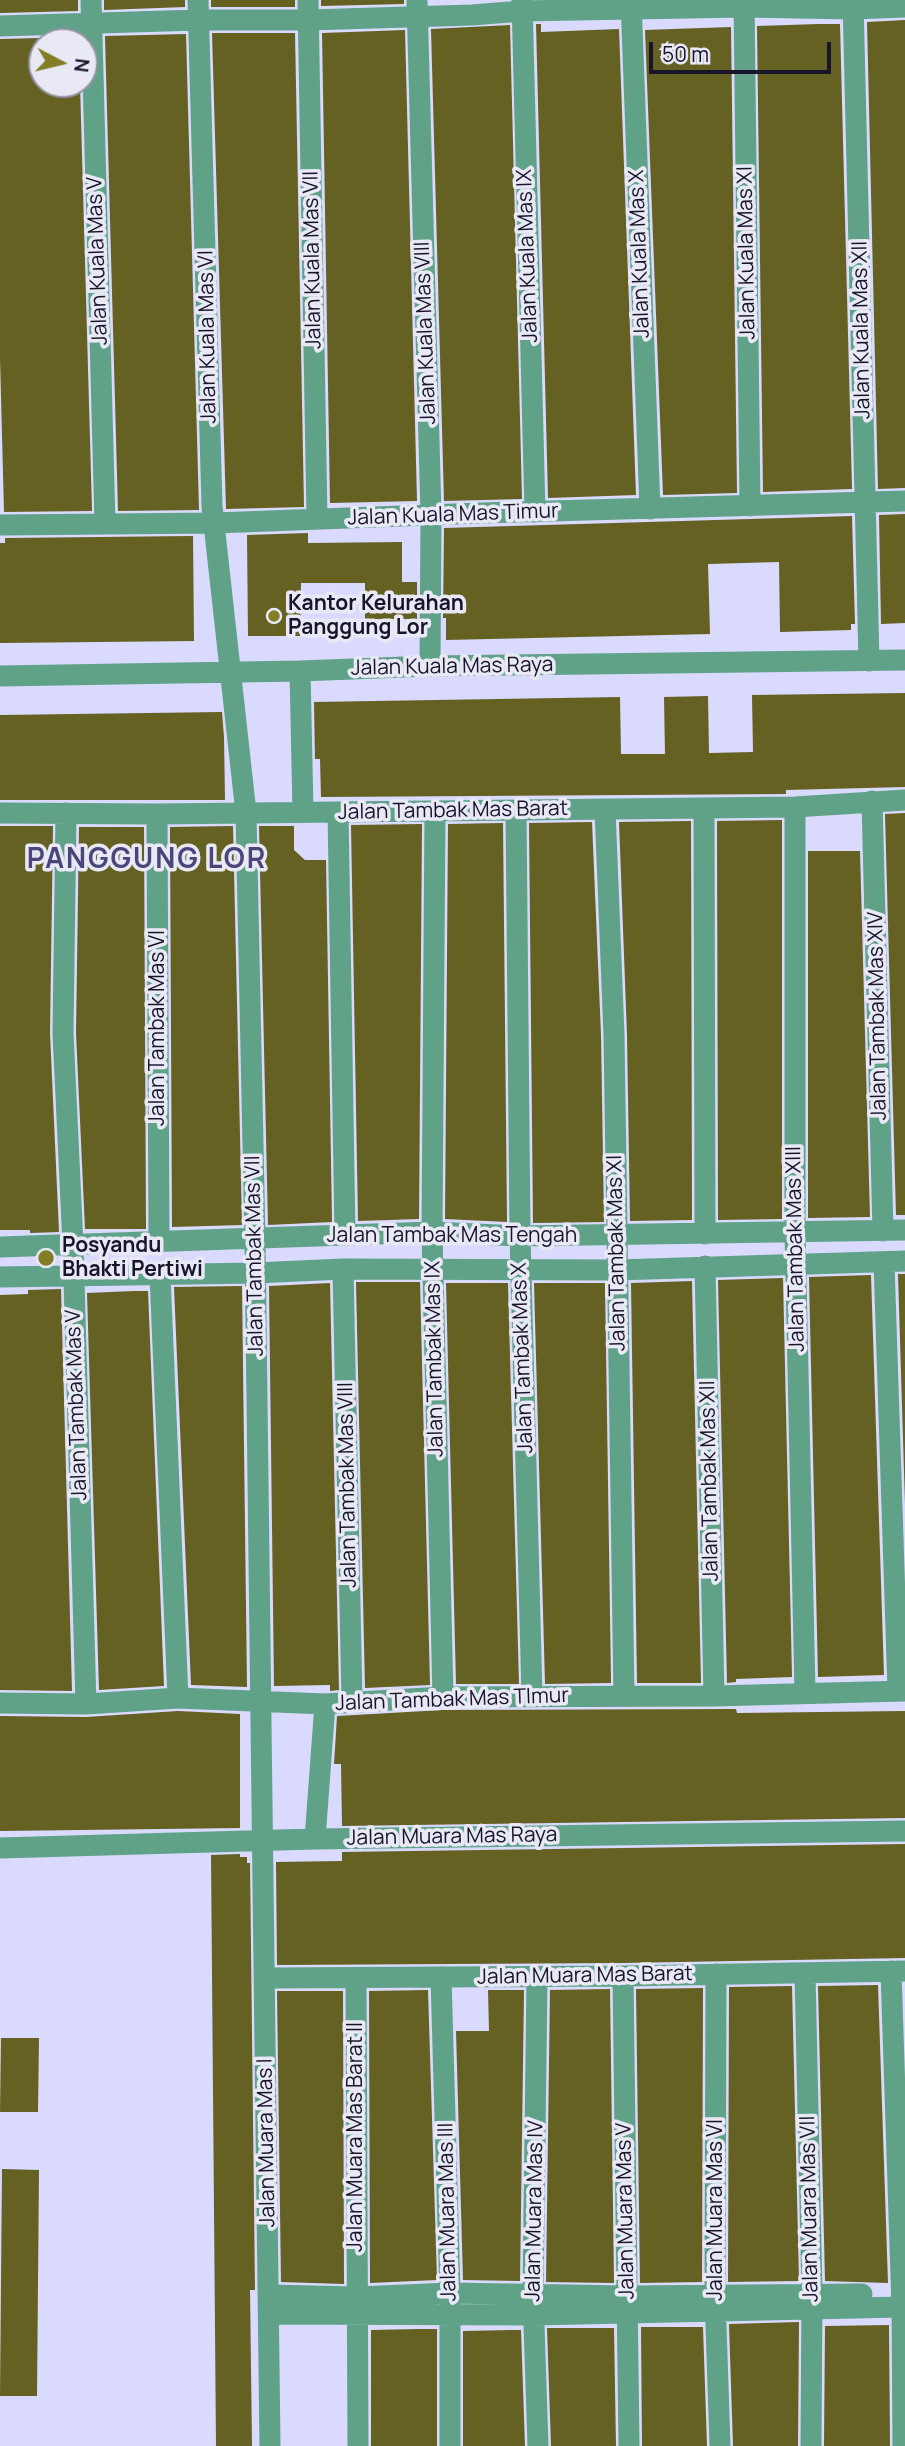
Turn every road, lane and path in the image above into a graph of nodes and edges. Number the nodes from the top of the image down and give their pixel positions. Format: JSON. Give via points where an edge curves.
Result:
{"nodes":[{"id":1,"x":90,"y":0,"type":"edge"},
{"id":2,"x":744,"y":4,"type":"edge"},
{"id":3,"x":853,"y":4,"type":"edge"},
{"id":4,"x":522,"y":5,"type":"edge"},
{"id":5,"x":631,"y":5,"type":"edge"},
{"id":6,"x":905,"y":7,"type":"edge"},
{"id":7,"x":417,"y":8,"type":"edge"},
{"id":8,"x":199,"y":10,"type":"edge"},
{"id":9,"x":308,"y":10,"type":"edge"},
{"id":10,"x":91,"y":24,"type":"junction"},
{"id":11,"x":0,"y":26,"type":"edge"},
{"id":12,"x":905,"y":501,"type":"edge"},
{"id":13,"x":866,"y":502,"type":"junction"},
{"id":14,"x":750,"y":506,"type":"junction"},
{"id":15,"x":650,"y":509,"type":"junction"},
{"id":16,"x":535,"y":512,"type":"junction"},
{"id":17,"x":431,"y":515,"type":"junction"},
{"id":18,"x":317,"y":519,"type":"junction"},
{"id":19,"x":105,"y":523,"type":"junction"},
{"id":20,"x":215,"y":523,"type":"junction"},
{"id":21,"x":0,"y":525,"type":"edge"},
{"id":22,"x":905,"y":660,"type":"edge"},
{"id":23,"x":869,"y":661,"type":"junction"},
{"id":24,"x":430,"y":666,"type":"junction"},
{"id":25,"x":300,"y":671,"type":"junction"},
{"id":26,"x":229,"y":672,"type":"junction"},
{"id":27,"x":0,"y":676,"type":"edge"},
{"id":28,"x":905,"y":800,"type":"edge"},
{"id":29,"x":872,"y":801,"type":"junction"},
{"id":30,"x":795,"y":807,"type":"junction"},
{"id":31,"x":704,"y":808,"type":"junction"},
{"id":32,"x":605,"y":809,"type":"junction"},
{"id":33,"x":516,"y":810,"type":"junction"},
{"id":34,"x":435,"y":811,"type":"junction"},
{"id":35,"x":303,"y":812,"type":"junction"},
{"id":36,"x":338,"y":812,"type":"junction"},
{"id":37,"x":0,"y":813,"type":"edge"},
{"id":38,"x":66,"y":813,"type":"junction"},
{"id":39,"x":246,"y":813,"type":"junction"},
{"id":40,"x":157,"y":814,"type":"junction"},
{"id":41,"x":905,"y":1230,"type":"edge"},
{"id":42,"x":883,"y":1231,"type":"junction"},
{"id":43,"x":432,"y":1232,"type":"junction"},
{"id":44,"x":795,"y":1233,"type":"junction"},
{"id":45,"x":705,"y":1234,"type":"junction"},
{"id":46,"x":345,"y":1235,"type":"junction"},
{"id":47,"x":616,"y":1235,"type":"junction"},
{"id":48,"x":520,"y":1236,"type":"junction"},
{"id":49,"x":255,"y":1240,"type":"junction"},
{"id":50,"x":159,"y":1243,"type":"junction"},
{"id":51,"x":73,"y":1245,"type":"junction"},
{"id":52,"x":0,"y":1247,"type":"edge"},
{"id":53,"x":894,"y":1262,"type":"edge"},
{"id":54,"x":795,"y":1263,"type":"junction"},
{"id":55,"x":705,"y":1266,"type":"junction"},
{"id":56,"x":343,"y":1269,"type":"junction"},
{"id":57,"x":433,"y":1269,"type":"junction"},
{"id":58,"x":521,"y":1269,"type":"junction"},
{"id":59,"x":617,"y":1270,"type":"junction"},
{"id":60,"x":255,"y":1273,"type":"junction"},
{"id":61,"x":74,"y":1274,"type":"junction"},
{"id":62,"x":160,"y":1275,"type":"junction"},
{"id":63,"x":0,"y":1277,"type":"edge"},
{"id":64,"x":901,"y":1691,"type":"edge"},
{"id":65,"x":804,"y":1692,"type":"junction"},
{"id":66,"x":532,"y":1696,"type":"junction"},
{"id":67,"x":624,"y":1696,"type":"junction"},
{"id":68,"x":714,"y":1696,"type":"junction"},
{"id":69,"x":443,"y":1697,"type":"junction"},
{"id":70,"x":178,"y":1698,"type":"junction"},
{"id":71,"x":261,"y":1700,"type":"junction"},
{"id":72,"x":352,"y":1701,"type":"junction"},
{"id":73,"x":0,"y":1703,"type":"edge"},
{"id":74,"x":86,"y":1704,"type":"junction"},
{"id":75,"x":325,"y":1704,"type":"junction"},
{"id":76,"x":905,"y":1831,"type":"edge"},
{"id":77,"x":315,"y":1839,"type":"junction"},
{"id":78,"x":262,"y":1841,"type":"junction"},
{"id":79,"x":0,"y":1849,"type":"edge"},
{"id":80,"x":898,"y":1971,"type":"edge"},
{"id":81,"x":805,"y":1973,"type":"junction"},
{"id":82,"x":716,"y":1974,"type":"junction"},
{"id":83,"x":624,"y":1976,"type":"junction"},
{"id":84,"x":537,"y":1977,"type":"junction"},
{"id":85,"x":265,"y":1978,"type":"junction"},
{"id":86,"x":356,"y":1978,"type":"junction"},
{"id":87,"x":441,"y":1978,"type":"junction"},
{"id":88,"x":902,"y":2301,"type":"junction"},
{"id":89,"x":811,"y":2302,"type":"junction"},
{"id":90,"x":450,"y":2304,"type":"junction"},
{"id":91,"x":627,"y":2304,"type":"junction"},
{"id":92,"x":716,"y":2304,"type":"junction"},
{"id":93,"x":269,"y":2305,"type":"junction"},
{"id":94,"x":533,"y":2305,"type":"junction"},
{"id":95,"x":357,"y":2306,"type":"junction"},
{"id":96,"x":270,"y":2446,"type":"edge"},
{"id":97,"x":358,"y":2446,"type":"edge"},
{"id":98,"x":450,"y":2446,"type":"edge"},
{"id":99,"x":538,"y":2446,"type":"edge"},
{"id":100,"x":629,"y":2446,"type":"edge"},
{"id":101,"x":720,"y":2446,"type":"edge"},
{"id":102,"x":811,"y":2446,"type":"edge"},
{"id":103,"x":903,"y":2446,"type":"edge"}],
"edges":[{"from":1,"to":10,"type":"street","name":"Jalan Kuala Mas V"},
{"from":2,"to":3,"type":"street"},
{"from":2,"to":5,"type":"street"},
{"from":2,"to":14,"type":"street","name":"Jalan Kuala Mas XI"},
{"from":3,"to":6,"type":"street"},
{"from":3,"to":13,"type":"street","name":"Jalan Kuala Mas XII"},
{"from":4,"to":5,"type":"street"},
{"from":4,"to":7,"type":"street","via":[[472,15]]},
{"from":4,"to":16,"type":"street","name":"Jalan Kuala Mas IX"},
{"from":5,"to":15,"type":"street","name":"Jalan Kuala Mas X"},
{"from":7,"to":9,"type":"street"},
{"from":7,"to":17,"type":"street","name":"Jalan Kuala Mas VIII"},
{"from":8,"to":9,"type":"street"},
{"from":8,"to":10,"type":"street"},
{"from":8,"to":20,"type":"street","name":"Jalan Kuala Mas VI"},
{"from":9,"to":18,"type":"street","name":"Jalan Kuala Mas VII"},
{"from":10,"to":11,"type":"street"},
{"from":10,"to":19,"type":"street","name":"Jalan Kuala Mas V"},
{"from":12,"to":13,"type":"street","name":"Jalan Kuala Mas Timur"},
{"from":13,"to":14,"type":"street","name":"Jalan Kuala Mas Timur"},
{"from":13,"to":23,"type":"street","name":"Jalan Kuala Mas XII"},
{"from":14,"to":15,"type":"street","name":"Jalan Kuala Mas Timur"},
{"from":15,"to":16,"type":"street","name":"Jalan Kuala Mas Timur"},
{"from":16,"to":17,"type":"street","name":"Jalan Kuala Mas Timur"},
{"from":17,"to":18,"type":"street","name":"Jalan Kuala Mas Timur"},
{"from":17,"to":24,"type":"street","name":"Jalan Kuala Mas VIII"},
{"from":18,"to":20,"type":"street","name":"Jalan Kuala Mas Timur"},
{"from":19,"to":20,"type":"street","name":"Jalan Kuala Mas Timur"},
{"from":19,"to":21,"type":"street","name":"Jalan Kuala Mas Timur"},
{"from":20,"to":26,"type":"street","name":"Jalan Kuala Mas VI"},
{"from":22,"to":23,"type":"street","name":"Jalan Kuala Mas Raya"},
{"from":23,"to":24,"type":"street","name":"Jalan Kuala Mas Raya"},
{"from":24,"to":25,"type":"street","name":"Jalan Kuala Mas Raya"},
{"from":25,"to":26,"type":"street","name":"Jalan Kuala Mas Raya"},
{"from":25,"to":35,"type":"street"},
{"from":26,"to":27,"type":"street","name":"Jalan Kuala Mas Raya"},
{"from":26,"to":39,"type":"street","name":"Jalan Tambak Mas VII"},
{"from":28,"to":29,"type":"street","name":"Jalan Tambak Mas Barat"},
{"from":29,"to":30,"type":"street","name":"Jalan Tambak Mas Barat"},
{"from":29,"to":42,"type":"street","name":"Jalan Tambak Mas XIV"},
{"from":30,"to":31,"type":"street","name":"Jalan Tambak Mas Barat"},
{"from":30,"to":44,"type":"street","name":"Jalan Tambak Mas XIII"},
{"from":31,"to":32,"type":"street","name":"Jalan Tambak Mas Barat"},
{"from":31,"to":45,"type":"street"},
{"from":32,"to":33,"type":"street","name":"Jalan Tambak Mas Barat"},
{"from":32,"to":47,"type":"street","name":"Jalan Tambak Mas XI"},
{"from":33,"to":34,"type":"street","name":"Jalan Tambak Mas Barat"},
{"from":33,"to":48,"type":"street","name":"Jalan Tambak Mas X"},
{"from":34,"to":36,"type":"street","name":"Jalan Tambak Mas Barat"},
{"from":34,"to":43,"type":"street","name":"Jalan Tambak Mas IX"},
{"from":35,"to":36,"type":"street","name":"Jalan Tambak Mas Barat"},
{"from":35,"to":39,"type":"street","name":"Jalan Tambak Mas Barat"},
{"from":36,"to":46,"type":"street"},
{"from":37,"to":38,"type":"street","name":"Jalan Tambak Mas Barat"},
{"from":38,"to":40,"type":"street","name":"Jalan Tambak Mas Barat"},
{"from":38,"to":51,"type":"street","name":"Jalan Tambak Mas V","via":[[63,1033]]},
{"from":39,"to":40,"type":"street","name":"Jalan Tambak Mas Barat"},
{"from":39,"to":49,"type":"street","name":"Jalan Tambak Mas VII"},
{"from":40,"to":50,"type":"street","name":"Jalan Tambak Mas VI"},
{"from":41,"to":42,"type":"street","name":"Jalan Tambak Mas Tengah"},
{"from":42,"to":44,"type":"street","name":"Jalan Tambak Mas Tengah"},
{"from":43,"to":46,"type":"street","name":"Jalan Tambak Mas Tengah"},
{"from":43,"to":48,"type":"street","name":"Jalan Tambak Mas Tengah"},
{"from":43,"to":57,"type":"street","name":"Jalan Tambak Mas IX"},
{"from":44,"to":45,"type":"street","name":"Jalan Tambak Mas Tengah"},
{"from":44,"to":54,"type":"street","name":"Jalan Tambak Mas XIII"},
{"from":45,"to":47,"type":"street","name":"Jalan Tambak Mas Tengah"},
{"from":46,"to":49,"type":"street","name":"Jalan Tambak Mas Tengah"},
{"from":47,"to":48,"type":"street","name":"Jalan Tambak Mas Tengah"},
{"from":47,"to":59,"type":"street","name":"Jalan Tambak Mas XI"},
{"from":48,"to":58,"type":"street","name":"Jalan Tambak Mas X"},
{"from":49,"to":50,"type":"street","name":"Jalan Tambak Mas Tengah"},
{"from":49,"to":60,"type":"street","name":"Jalan Tambak Mas VII"},
{"from":50,"to":51,"type":"street","name":"Jalan Tambak Mas Tengah"},
{"from":51,"to":52,"type":"street","name":"Jalan Tambak Mas Tengah"},
{"from":51,"to":61,"type":"street","name":"Jalan Tambak Mas V"},
{"from":53,"to":54,"type":"street","name":"Jalan Tambak Mas Tengah"},
{"from":53,"to":64,"type":"street"},
{"from":54,"to":55,"type":"street","name":"Jalan Tambak Mas Tengah"},
{"from":54,"to":65,"type":"street","name":"Jalan Tambak Mas XIII"},
{"from":55,"to":59,"type":"street","name":"Jalan Tambak Mas Tengah"},
{"from":55,"to":68,"type":"street","name":"Jalan Tambak Mas XII"},
{"from":56,"to":57,"type":"street","name":"Jalan Tambak Mas Tengah"},
{"from":56,"to":60,"type":"street","name":"Jalan Tambak Mas Tengah"},
{"from":56,"to":72,"type":"street","name":"Jalan Tambak Mas VIII"},
{"from":57,"to":58,"type":"street","name":"Jalan Tambak Mas Tengah"},
{"from":57,"to":69,"type":"street","name":"Jalan Tambak Mas IX"},
{"from":58,"to":59,"type":"street","name":"Jalan Tambak Mas Tengah"},
{"from":58,"to":66,"type":"street","name":"Jalan Tambak Mas X"},
{"from":59,"to":67,"type":"street","name":"Jalan Tambak Mas XI"},
{"from":60,"to":62,"type":"street","name":"Jalan Tambak Mas Tengah"},
{"from":60,"to":71,"type":"street","name":"Jalan Tambak Mas VII"},
{"from":61,"to":62,"type":"street","name":"Jalan Tambak Mas Tengah"},
{"from":61,"to":63,"type":"street","name":"Jalan Tambak Mas Tengah"},
{"from":61,"to":74,"type":"street","name":"Jalan Tambak Mas V"},
{"from":62,"to":70,"type":"street"},
{"from":64,"to":65,"type":"street","name":"Jalan Tambak Mas TImur"},
{"from":65,"to":68,"type":"street","name":"Jalan Tambak Mas TImur"},
{"from":66,"to":67,"type":"street","name":"Jalan Tambak Mas TImur"},
{"from":66,"to":69,"type":"street","name":"Jalan Tambak Mas TImur"},
{"from":67,"to":68,"type":"street","name":"Jalan Tambak Mas TImur"},
{"from":69,"to":72,"type":"street","name":"Jalan Tambak Mas TImur"},
{"from":70,"to":71,"type":"street","name":"Jalan Tambak Mas TImur"},
{"from":70,"to":74,"type":"street","name":"Jalan Tambak Mas TImur"},
{"from":71,"to":75,"type":"street","name":"Jalan Tambak Mas TImur"},
{"from":71,"to":78,"type":"street","name":"Jalan Tambak Mas VII"},
{"from":72,"to":75,"type":"street","name":"Jalan Tambak Mas TImur"},
{"from":73,"to":74,"type":"street","name":"Jalan Tambak Mas TImur"},
{"from":75,"to":77,"type":"street"},
{"from":76,"to":77,"type":"street","name":"Jalan Muara Mas Raya"},
{"from":77,"to":78,"type":"street","name":"Jalan Muara Mas Raya"},
{"from":78,"to":79,"type":"street","name":"Jalan Muara Mas Raya"},
{"from":78,"to":85,"type":"street","name":"Jalan Muara Mas I"},
{"from":80,"to":81,"type":"street","name":"Jalan Muara Mas Barat"},
{"from":80,"to":88,"type":"street"},
{"from":81,"to":82,"type":"street","name":"Jalan Muara Mas Barat"},
{"from":81,"to":89,"type":"street","name":"Jalan Muara Mas VII"},
{"from":82,"to":83,"type":"street","name":"Jalan Muara Mas Barat"},
{"from":82,"to":92,"type":"street","name":"Jalan Muara Mas VI"},
{"from":83,"to":84,"type":"street","name":"Jalan Muara Mas Barat"},
{"from":83,"to":91,"type":"street","name":"Jalan Muara Mas V"},
{"from":84,"to":87,"type":"street","name":"Jalan Muara Mas Barat"},
{"from":84,"to":94,"type":"street","name":"Jalan Muara Mas IV"},
{"from":85,"to":86,"type":"street","name":"Jalan Muara Mas Barat"},
{"from":85,"to":93,"type":"street","name":"Jalan Muara Mas I"},
{"from":86,"to":87,"type":"street","name":"Jalan Muara Mas Barat"},
{"from":86,"to":95,"type":"street","name":"Jalan Muara Mas Barat II"},
{"from":87,"to":90,"type":"street","name":"Jalan Muara Mas III"},
{"from":88,"to":89,"type":"street"},
{"from":88,"to":103,"type":"street"},
{"from":89,"to":92,"type":"street"},
{"from":89,"to":102,"type":"street","name":"Jalan Muara Mas VII"},
{"from":90,"to":94,"type":"street"},
{"from":90,"to":95,"type":"street"},
{"from":90,"to":98,"type":"street","name":"Jalan Muara Mas III"},
{"from":91,"to":92,"type":"street"},
{"from":91,"to":94,"type":"street"},
{"from":91,"to":100,"type":"street","name":"Jalan Muara Mas V"},
{"from":92,"to":101,"type":"street","name":"Jalan Muara Mas VI"},
{"from":93,"to":95,"type":"street"},
{"from":93,"to":96,"type":"street","name":"Jalan Muara Mas I"},
{"from":94,"to":99,"type":"street","name":"Jalan Muara Mas IV"},
{"from":95,"to":97,"type":"street","name":"Jalan Muara Mas Barat II"}]}
